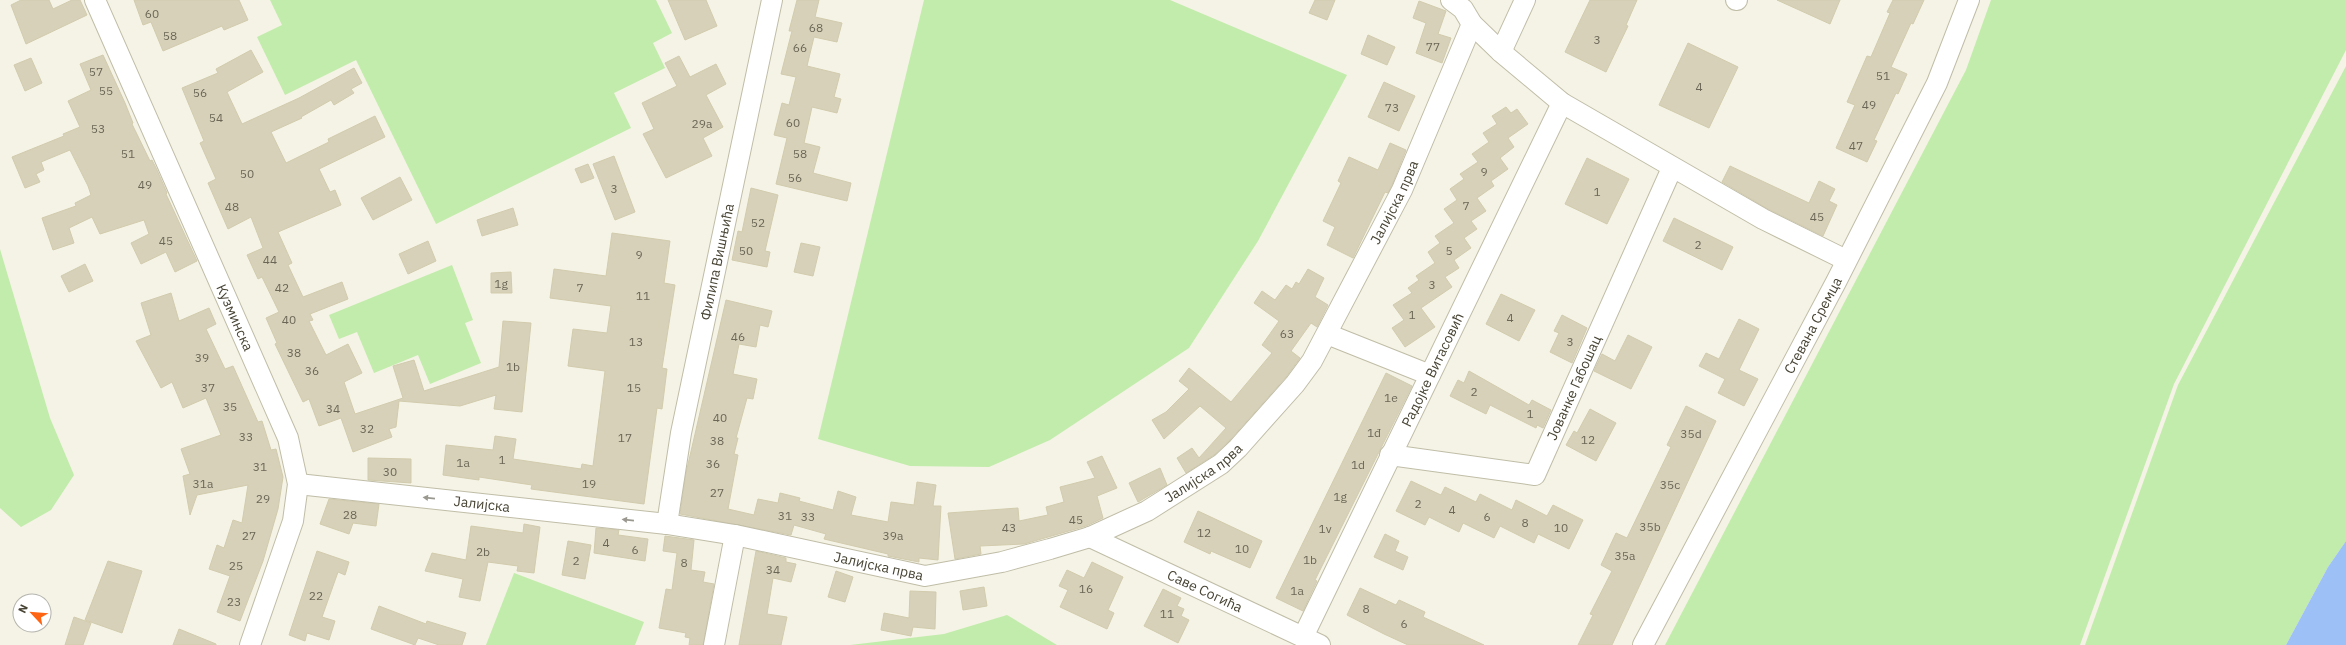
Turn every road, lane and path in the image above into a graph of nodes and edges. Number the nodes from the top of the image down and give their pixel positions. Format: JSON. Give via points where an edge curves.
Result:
{"nodes":[{"id":1,"x":95,"y":0,"type":"edge"},
{"id":2,"x":772,"y":0,"type":"edge"},
{"id":3,"x":1451,"y":0,"type":"edge"},
{"id":4,"x":1525,"y":0,"type":"edge"},
{"id":5,"x":1969,"y":0,"type":"edge"},
{"id":6,"x":1472,"y":24,"type":"junction"},
{"id":7,"x":1501,"y":52,"type":"junction"},
{"id":8,"x":1562,"y":103,"type":"junction"},
{"id":9,"x":1672,"y":168,"type":"junction"},
{"id":10,"x":1846,"y":260,"type":"junction"},
{"id":11,"x":1327,"y":334,"type":"junction"},
{"id":12,"x":1430,"y":375,"type":"junction"},
{"id":13,"x":1390,"y":455,"type":"junction"},
{"id":14,"x":298,"y":484,"type":"junction"},
{"id":15,"x":667,"y":524,"type":"junction"},
{"id":16,"x":735,"y":535,"type":"junction"},
{"id":17,"x":1090,"y":537,"type":"junction"},
{"id":18,"x":1312,"y":641,"type":"edge"},
{"id":19,"x":250,"y":645,"type":"edge"},
{"id":20,"x":714,"y":645,"type":"edge"},
{"id":21,"x":1643,"y":645,"type":"edge"}],
"edges":[{"from":1,"to":14,"type":"street","name":"Кузминска","via":[[288,438]]},
{"from":2,"to":15,"type":"street","name":"Филипа Вишњића","via":[[681,433]]},
{"from":3,"to":6,"type":"street","via":[[1463,9]]},
{"from":4,"to":7,"type":"street"},
{"from":5,"to":10,"type":"street","name":"Стевана Сремца","via":[[1937,83]]},
{"from":6,"to":7,"type":"street"},
{"from":6,"to":11,"type":"street","name":"Јалијска прва","via":[[1402,190]]},
{"from":7,"to":8,"type":"street"},
{"from":8,"to":9,"type":"street"},
{"from":8,"to":12,"type":"street","name":"Радојке Витасовић"},
{"from":9,"to":10,"type":"street","via":[[1763,219]]},
{"from":9,"to":13,"type":"street","name":"Јованке Габошац","via":[[1535,475]]},
{"from":10,"to":21,"type":"street","name":"Стевана Сремца"},
{"from":11,"to":12,"type":"street"},
{"from":11,"to":17,"type":"street","name":"Јалијска прва","via":[[1295,384],[1221,464],[1147,511]]},
{"from":12,"to":13,"type":"street","name":"Радојке Витасовић"},
{"from":13,"to":18,"type":"street","name":"Радојке Витасовић"},
{"from":15,"to":14,"type":"street","name":"Јалијска","one_way":true},
{"from":14,"to":19,"type":"street","name":"Кузминска","via":[[293,521]]},
{"from":15,"to":16,"type":"street","name":"Јалијска прва"},
{"from":16,"to":17,"type":"street","name":"Јалијска прва","via":[[925,576],[1002,562]]},
{"from":16,"to":20,"type":"street"},
{"from":17,"to":18,"type":"street","name":"Саве Согића"}]}
